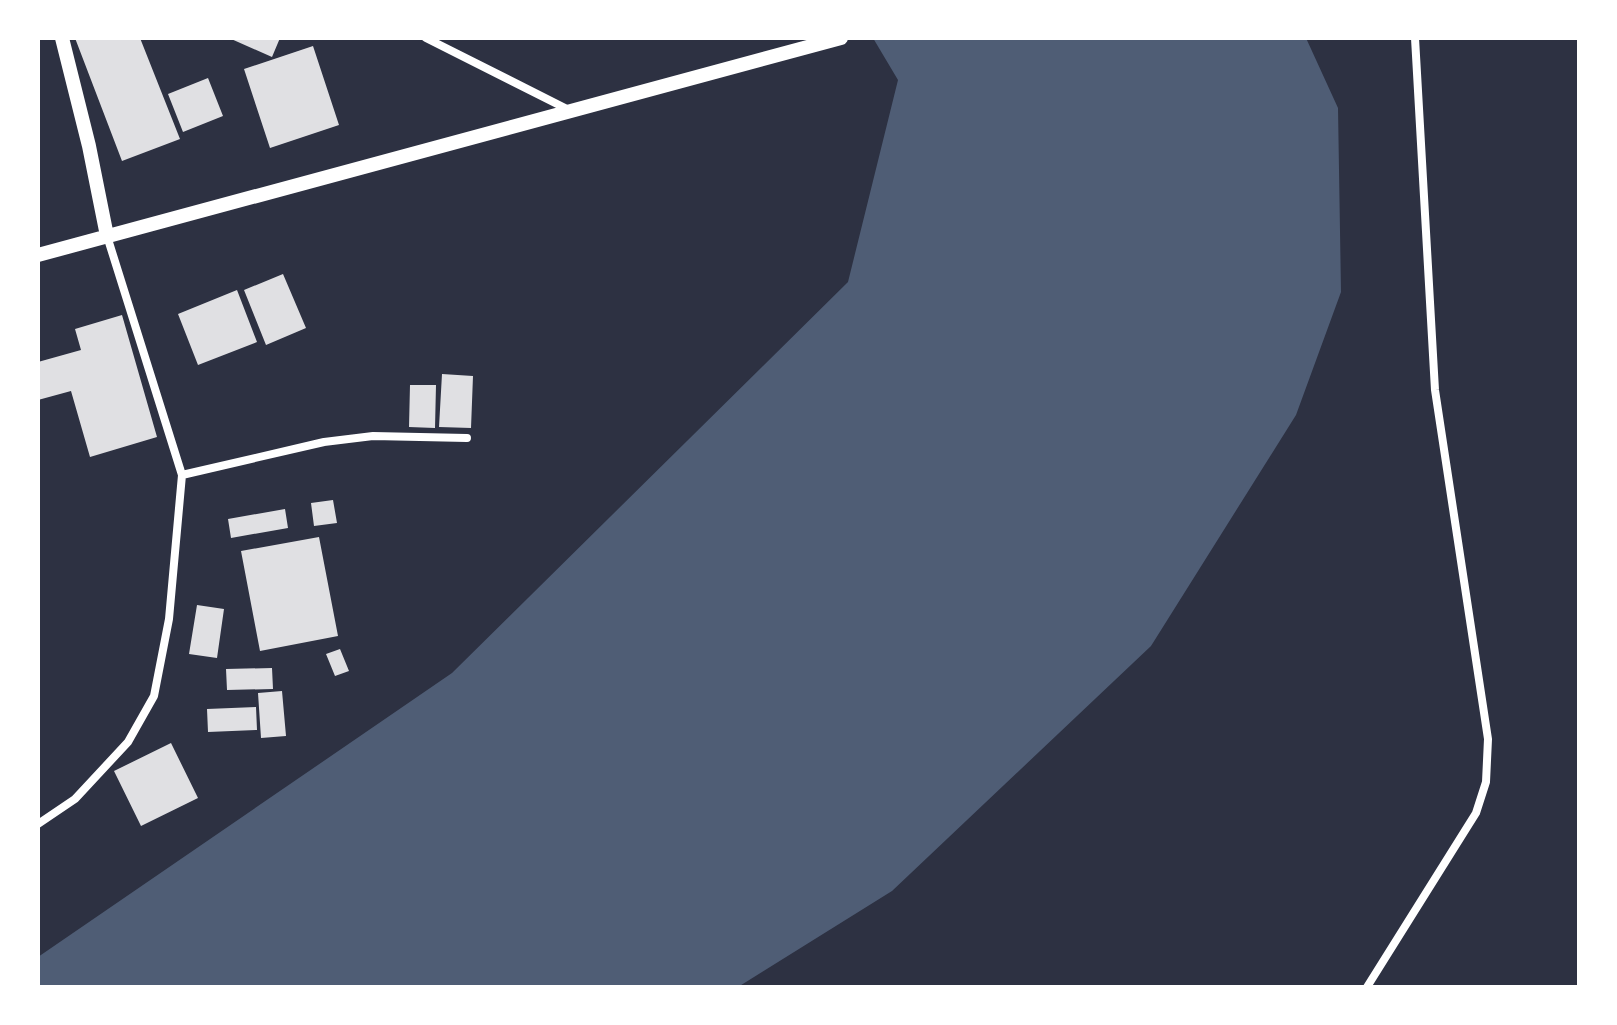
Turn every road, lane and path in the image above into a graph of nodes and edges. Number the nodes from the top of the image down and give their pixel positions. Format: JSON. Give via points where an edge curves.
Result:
{"nodes":[{"id":1,"x":62,"y":38,"type":"edge"},
{"id":2,"x":426,"y":38,"type":"edge"},
{"id":3,"x":841,"y":38,"type":"edge"},
{"id":4,"x":1415,"y":38,"type":"edge"},
{"id":5,"x":569,"y":111,"type":"junction"},
{"id":6,"x":107,"y":236,"type":"junction"},
{"id":7,"x":38,"y":255,"type":"edge"},
{"id":8,"x":467,"y":438,"type":"dead end"},
{"id":9,"x":182,"y":475,"type":"junction"},
{"id":10,"x":38,"y":824,"type":"edge"},
{"id":11,"x":1367,"y":987,"type":"edge"}],
"edges":[{"from":1,"to":6,"type":"street"},
{"from":2,"to":5,"type":"street"},
{"from":3,"to":5,"type":"street"},
{"from":4,"to":11,"type":"street","via":[[1435,390],[1488,739],[1488,769],[1482,799],[1467,830]]},
{"from":5,"to":6,"type":"street"},
{"from":6,"to":7,"type":"street"},
{"from":6,"to":9,"type":"street"},
{"from":8,"to":9,"type":"street","via":[[348,439]]},
{"from":9,"to":10,"type":"street","via":[[169,619],[154,696],[128,742],[75,799]]}]}
